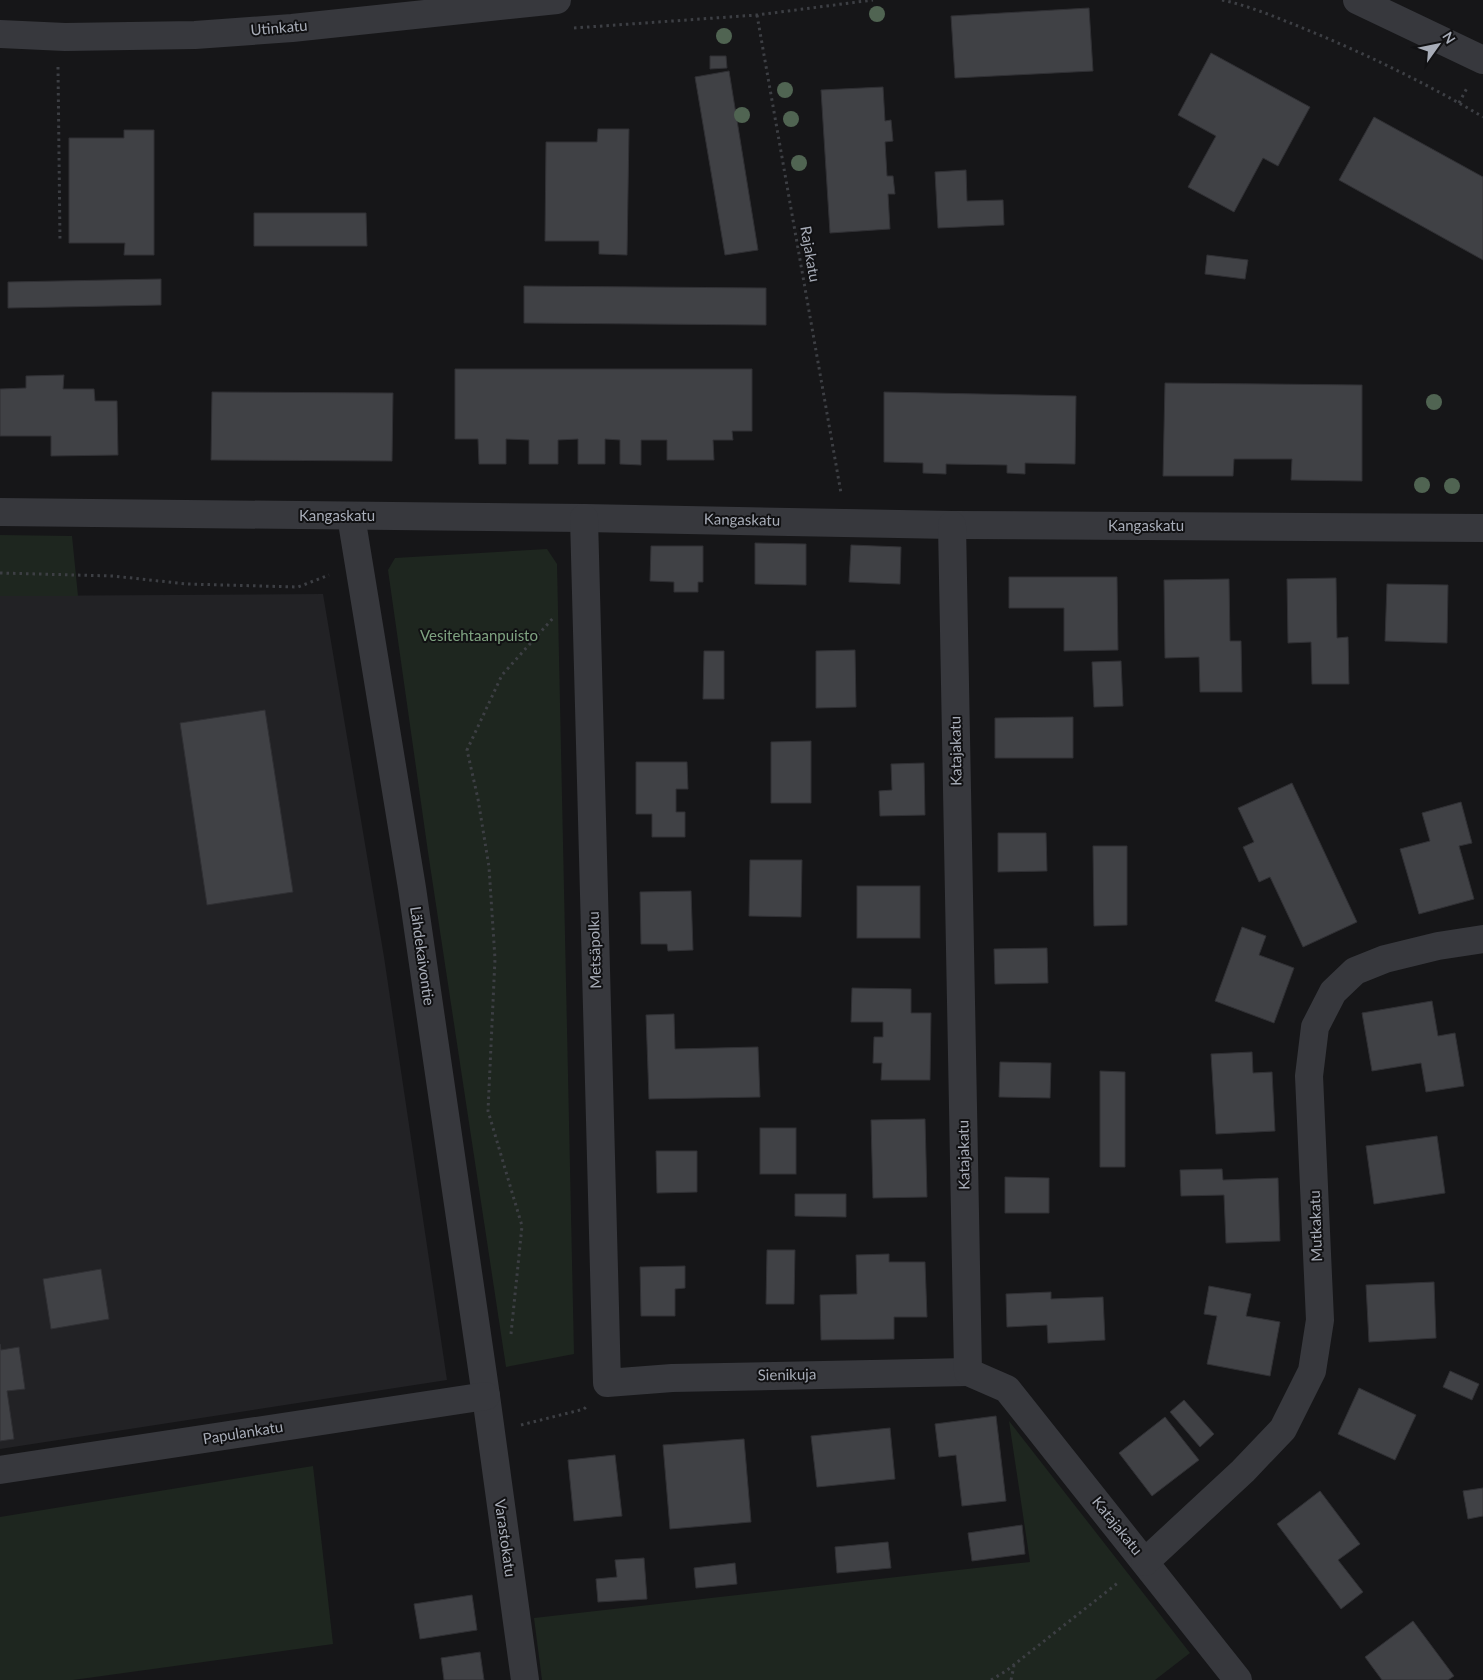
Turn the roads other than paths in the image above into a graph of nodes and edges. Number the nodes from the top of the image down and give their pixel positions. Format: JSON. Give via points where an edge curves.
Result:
{"nodes":[{"id":1,"x":557,"y":0,"type":"edge"},
{"id":2,"x":1357,"y":0,"type":"edge"},
{"id":3,"x":0,"y":34,"type":"edge"},
{"id":4,"x":1483,"y":60,"type":"edge"},
{"id":5,"x":0,"y":512,"type":"edge"},
{"id":6,"x":351,"y":516,"type":"junction"},
{"id":7,"x":584,"y":518,"type":"junction"},
{"id":8,"x":952,"y":525,"type":"junction"},
{"id":9,"x":1483,"y":528,"type":"edge"},
{"id":10,"x":1483,"y":939,"type":"edge"},
{"id":11,"x":968,"y":1372,"type":"junction"},
{"id":12,"x":607,"y":1383,"type":"joint"},
{"id":13,"x":486,"y":1396,"type":"junction"},
{"id":14,"x":0,"y":1470,"type":"edge"},
{"id":15,"x":1145,"y":1562,"type":"junction"},
{"id":16,"x":525,"y":1680,"type":"edge"},
{"id":17,"x":1238,"y":1680,"type":"edge"}],
"edges":[{"from":1,"to":3,"type":"street","name":"Utinkatu","via":[[195,35],[65,37]]},
{"from":2,"to":4,"type":"street"},
{"from":5,"to":6,"type":"street","name":"Kangaskatu"},
{"from":6,"to":7,"type":"street","name":"Kangaskatu"},
{"from":6,"to":13,"type":"street","name":"Lähdekaivontie","via":[[412,888]]},
{"from":7,"to":8,"type":"street","name":"Kangaskatu"},
{"from":7,"to":12,"type":"street","name":"Metsäpolku"},
{"from":8,"to":9,"type":"street","name":"Kangaskatu"},
{"from":8,"to":11,"type":"street","name":"Katajakatu"},
{"from":10,"to":15,"type":"street","name":"Mutkakatu","via":[[1385,959],[1355,971],[1333,992],[1315,1027],[1309,1076],[1320,1320],[1312,1371],[1283,1429]]},
{"from":11,"to":12,"type":"street","name":"Sienikuja","via":[[672,1378]]},
{"from":11,"to":15,"type":"street","name":"Katajakatu","via":[[1007,1389]]},
{"from":13,"to":14,"type":"street","name":"Papulankatu"},
{"from":13,"to":16,"type":"street","name":"Varastokatu"},
{"from":15,"to":17,"type":"street","name":"Katajakatu"}]}
